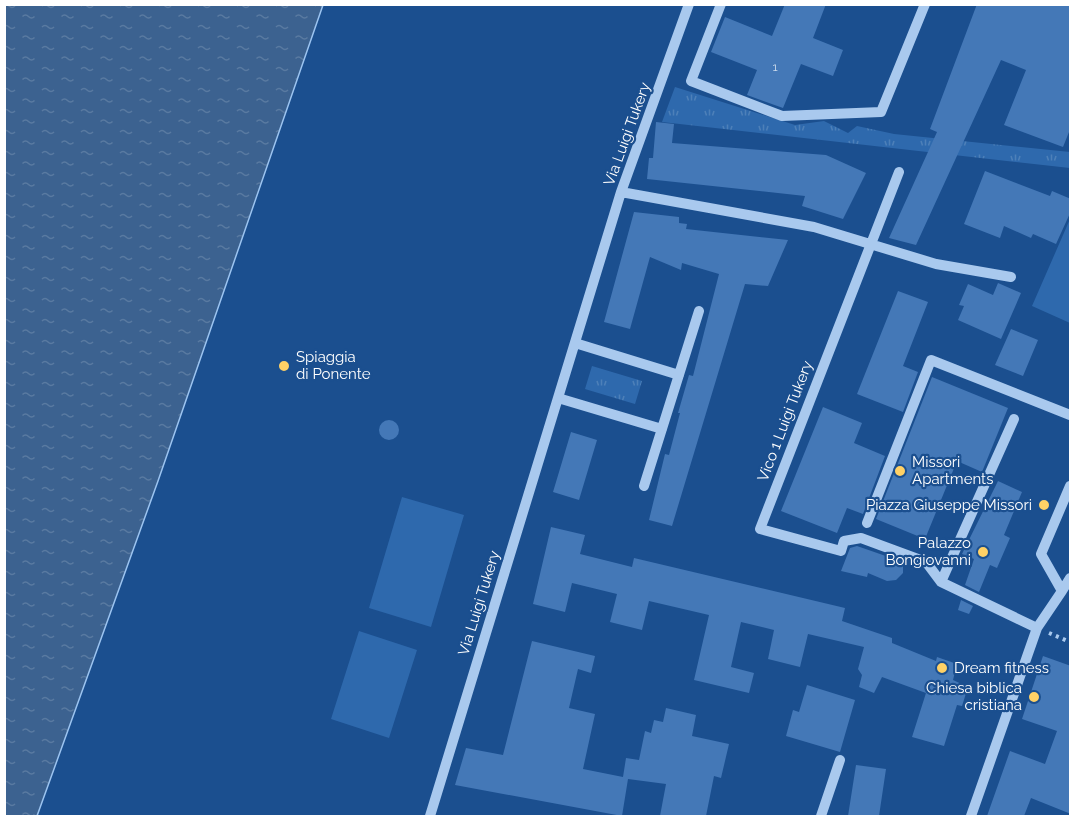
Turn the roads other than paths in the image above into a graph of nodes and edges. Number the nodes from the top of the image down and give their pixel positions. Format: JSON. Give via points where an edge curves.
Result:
{"nodes":[{"id":1,"x":689,"y":4,"type":"edge"},
{"id":2,"x":721,"y":4,"type":"edge"},
{"id":3,"x":925,"y":4,"type":"edge"},
{"id":4,"x":899,"y":172,"type":"dead end"},
{"id":5,"x":621,"y":192,"type":"junction"},
{"id":6,"x":869,"y":245,"type":"junction"},
{"id":7,"x":1011,"y":277,"type":"dead end"},
{"id":8,"x":699,"y":311,"type":"dead end"},
{"id":9,"x":575,"y":343,"type":"junction"},
{"id":10,"x":679,"y":375,"type":"junction"},
{"id":11,"x":558,"y":398,"type":"junction"},
{"id":12,"x":1071,"y":415,"type":"edge"},
{"id":13,"x":1014,"y":419,"type":"dead end"},
{"id":14,"x":662,"y":429,"type":"junction"},
{"id":15,"x":644,"y":486,"type":"dead end"},
{"id":16,"x":1071,"y":486,"type":"edge"},
{"id":17,"x":867,"y":523,"type":"dead end"},
{"id":18,"x":1071,"y":578,"type":"edge"},
{"id":19,"x":941,"y":582,"type":"junction"},
{"id":20,"x":1062,"y":591,"type":"junction"},
{"id":21,"x":1037,"y":628,"type":"junction"},
{"id":22,"x":840,"y":760,"type":"dead end"},
{"id":23,"x":430,"y":816,"type":"edge"},
{"id":24,"x":821,"y":816,"type":"edge"},
{"id":25,"x":971,"y":816,"type":"edge"}],
"edges":[{"from":1,"to":5,"type":"street","name":"Via Luigi Tukery"},
{"from":2,"to":3,"type":"street","via":[[691,81],[782,116],[881,112]]},
{"from":4,"to":6,"type":"street","name":"Vico 1 Luigi Tukery"},
{"from":5,"to":6,"type":"street","via":[[814,227]]},
{"from":5,"to":9,"type":"street","name":"Via Luigi Tukery"},
{"from":6,"to":7,"type":"street","via":[[936,264]]},
{"from":6,"to":19,"type":"street","name":"Vico 1 Luigi Tukery","via":[[760,529],[841,551],[844,541],[861,538],[926,562]]},
{"from":8,"to":10,"type":"street"},
{"from":9,"to":10,"type":"street"},
{"from":9,"to":11,"type":"street","name":"Via Luigi Tukery"},
{"from":10,"to":14,"type":"street"},
{"from":11,"to":14,"type":"street"},
{"from":11,"to":23,"type":"street","name":"Via Luigi Tukery"},
{"from":12,"to":17,"type":"street","via":[[931,360]]},
{"from":13,"to":19,"type":"street"},
{"from":14,"to":15,"type":"street"},
{"from":16,"to":20,"type":"street","via":[[1041,554]]},
{"from":18,"to":20,"type":"street"},
{"from":19,"to":21,"type":"street"},
{"from":20,"to":21,"type":"street"},
{"from":21,"to":25,"type":"street"},
{"from":22,"to":24,"type":"street"}]}
